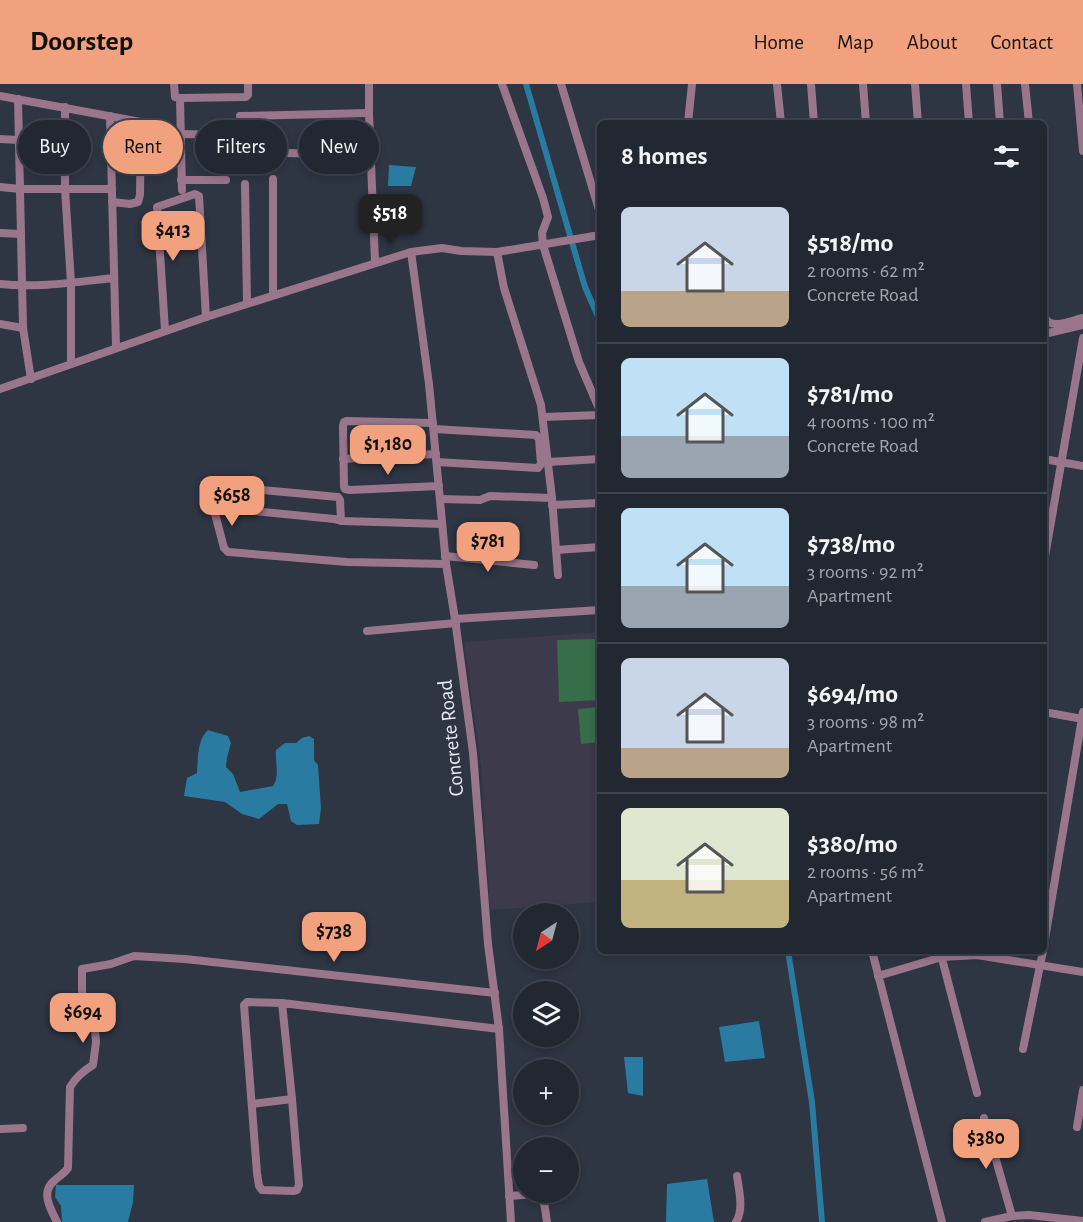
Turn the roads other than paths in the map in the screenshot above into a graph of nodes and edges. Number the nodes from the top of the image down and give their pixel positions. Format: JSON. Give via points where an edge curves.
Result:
{"nodes":[{"id":1,"x":174,"y":84,"type":"edge"},
{"id":2,"x":248,"y":84,"type":"edge"},
{"id":3,"x":369,"y":84,"type":"edge"},
{"id":4,"x":502,"y":84,"type":"edge"},
{"id":5,"x":561,"y":84,"type":"edge"},
{"id":6,"x":692,"y":84,"type":"edge"},
{"id":7,"x":777,"y":84,"type":"edge"},
{"id":8,"x":811,"y":84,"type":"edge"},
{"id":9,"x":863,"y":84,"type":"edge"},
{"id":10,"x":915,"y":84,"type":"edge"},
{"id":11,"x":966,"y":84,"type":"edge"},
{"id":12,"x":997,"y":84,"type":"edge"},
{"id":13,"x":1025,"y":84,"type":"edge"},
{"id":14,"x":1077,"y":84,"type":"edge"},
{"id":15,"x":0,"y":96,"type":"edge"},
{"id":16,"x":180,"y":98,"type":"junction"},
{"id":17,"x":18,"y":99,"type":"junction"},
{"id":18,"x":65,"y":107,"type":"junction"},
{"id":19,"x":369,"y":113,"type":"junction"},
{"id":20,"x":111,"y":116,"type":"junction"},
{"id":21,"x":240,"y":116,"type":"dead end"},
{"id":22,"x":19,"y":120,"type":"edge"},
{"id":23,"x":131,"y":120,"type":"edge"},
{"id":24,"x":181,"y":120,"type":"edge"},
{"id":25,"x":369,"y":120,"type":"edge"},
{"id":26,"x":688,"y":120,"type":"edge"},
{"id":27,"x":781,"y":120,"type":"edge"},
{"id":28,"x":814,"y":120,"type":"edge"},
{"id":29,"x":866,"y":120,"type":"edge"},
{"id":30,"x":918,"y":120,"type":"edge"},
{"id":31,"x":969,"y":120,"type":"edge"},
{"id":32,"x":1000,"y":120,"type":"edge"},
{"id":33,"x":1029,"y":120,"type":"edge"},
{"id":34,"x":0,"y":140,"type":"edge"},
{"id":35,"x":18,"y":140,"type":"edge"},
{"id":36,"x":1083,"y":151,"type":"edge"},
{"id":37,"x":20,"y":174,"type":"edge"},
{"id":38,"x":140,"y":174,"type":"edge"},
{"id":39,"x":181,"y":174,"type":"edge"},
{"id":40,"x":372,"y":174,"type":"edge"},
{"id":41,"x":273,"y":179,"type":"dead end"},
{"id":42,"x":181,"y":180,"type":"junction"},
{"id":43,"x":226,"y":180,"type":"dead end"},
{"id":44,"x":245,"y":184,"type":"dead end"},
{"id":45,"x":0,"y":187,"type":"edge"},
{"id":46,"x":20,"y":189,"type":"junction"},
{"id":47,"x":65,"y":189,"type":"junction"},
{"id":48,"x":112,"y":189,"type":"junction"},
{"id":49,"x":182,"y":190,"type":"dead end"},
{"id":50,"x":112,"y":202,"type":"junction"},
{"id":51,"x":597,"y":203,"type":"edge"},
{"id":52,"x":0,"y":232,"type":"edge"},
{"id":53,"x":21,"y":234,"type":"junction"},
{"id":54,"x":597,"y":236,"type":"edge"},
{"id":55,"x":546,"y":245,"type":"junction"},
{"id":56,"x":411,"y":252,"type":"junction"},
{"id":57,"x":497,"y":252,"type":"junction"},
{"id":58,"x":375,"y":262,"type":"junction"},
{"id":59,"x":114,"y":278,"type":"junction"},
{"id":60,"x":71,"y":283,"type":"junction"},
{"id":61,"x":0,"y":284,"type":"edge"},
{"id":62,"x":22,"y":286,"type":"junction"},
{"id":63,"x":273,"y":295,"type":"junction"},
{"id":64,"x":247,"y":303,"type":"junction"},
{"id":65,"x":206,"y":317,"type":"junction"},
{"id":66,"x":1083,"y":318,"type":"edge"},
{"id":67,"x":1047,"y":321,"type":"edge"},
{"id":68,"x":0,"y":324,"type":"edge"},
{"id":69,"x":1083,"y":325,"type":"edge"},
{"id":70,"x":23,"y":328,"type":"junction"},
{"id":71,"x":165,"y":330,"type":"junction"},
{"id":72,"x":1047,"y":333,"type":"edge"},
{"id":73,"x":1083,"y":338,"type":"edge"},
{"id":74,"x":116,"y":347,"type":"junction"},
{"id":75,"x":71,"y":363,"type":"junction"},
{"id":76,"x":31,"y":379,"type":"junction"},
{"id":77,"x":0,"y":389,"type":"edge"},
{"id":78,"x":597,"y":406,"type":"edge"},
{"id":79,"x":597,"y":413,"type":"edge"},
{"id":80,"x":543,"y":417,"type":"junction"},
{"id":81,"x":434,"y":426,"type":"junction"},
{"id":82,"x":436,"y":458,"type":"junction"},
{"id":83,"x":344,"y":459,"type":"junction"},
{"id":84,"x":597,"y":459,"type":"edge"},
{"id":85,"x":1047,"y":460,"type":"edge"},
{"id":86,"x":548,"y":462,"type":"junction"},
{"id":87,"x":1061,"y":462,"type":"junction"},
{"id":88,"x":1083,"y":466,"type":"edge"},
{"id":89,"x":439,"y":486,"type":"junction"},
{"id":90,"x":440,"y":499,"type":"junction"},
{"id":91,"x":240,"y":500,"type":"junction"},
{"id":92,"x":552,"y":502,"type":"junction"},
{"id":93,"x":597,"y":503,"type":"edge"},
{"id":94,"x":341,"y":521,"type":"junction"},
{"id":95,"x":442,"y":524,"type":"junction"},
{"id":96,"x":1047,"y":544,"type":"edge"},
{"id":97,"x":597,"y":548,"type":"edge"},
{"id":98,"x":556,"y":550,"type":"junction"},
{"id":99,"x":446,"y":560,"type":"junction"},
{"id":100,"x":534,"y":565,"type":"dead end"},
{"id":101,"x":558,"y":575,"type":"dead end"},
{"id":102,"x":597,"y":610,"type":"edge"},
{"id":103,"x":456,"y":621,"type":"junction"},
{"id":104,"x":367,"y":631,"type":"dead end"},
{"id":105,"x":1047,"y":712,"type":"edge"},
{"id":106,"x":1083,"y":717,"type":"edge"},
{"id":107,"x":1047,"y":927,"type":"edge"},
{"id":108,"x":873,"y":954,"type":"edge"},
{"id":109,"x":941,"y":954,"type":"edge"},
{"id":110,"x":983,"y":954,"type":"edge"},
{"id":111,"x":1043,"y":954,"type":"edge"},
{"id":112,"x":1041,"y":966,"type":"junction"},
{"id":113,"x":1083,"y":972,"type":"edge"},
{"id":114,"x":878,"y":975,"type":"junction"},
{"id":115,"x":495,"y":993,"type":"junction"},
{"id":116,"x":282,"y":1003,"type":"junction"},
{"id":117,"x":499,"y":1029,"type":"junction"},
{"id":118,"x":1023,"y":1049,"type":"dead end"},
{"id":119,"x":1083,"y":1090,"type":"edge"},
{"id":120,"x":977,"y":1093,"type":"dead end"},
{"id":121,"x":292,"y":1099,"type":"junction"},
{"id":122,"x":252,"y":1104,"type":"junction"},
{"id":123,"x":984,"y":1118,"type":"dead end"},
{"id":124,"x":1077,"y":1127,"type":"dead end"},
{"id":125,"x":23,"y":1128,"type":"dead end"},
{"id":126,"x":0,"y":1129,"type":"edge"},
{"id":127,"x":737,"y":1176,"type":"dead end"},
{"id":128,"x":508,"y":1196,"type":"junction"},
{"id":129,"x":1012,"y":1216,"type":"junction"},
{"id":130,"x":1083,"y":1221,"type":"edge"},
{"id":131,"x":57,"y":1222,"type":"edge"},
{"id":132,"x":510,"y":1222,"type":"edge"},
{"id":133,"x":547,"y":1222,"type":"edge"},
{"id":134,"x":736,"y":1222,"type":"edge"},
{"id":135,"x":942,"y":1222,"type":"edge"},
{"id":136,"x":985,"y":1222,"type":"edge"}],
"edges":[{"from":1,"to":16,"type":"street","via":[[174,98]]},
{"from":2,"to":16,"type":"street","via":[[246,98]]},
{"from":3,"to":19,"type":"street"},
{"from":4,"to":55,"type":"street","via":[[543,198],[548,217],[542,233]]},
{"from":5,"to":51,"type":"street"},
{"from":6,"to":26,"type":"street"},
{"from":7,"to":27,"type":"street"},
{"from":8,"to":28,"type":"street"},
{"from":9,"to":29,"type":"street"},
{"from":10,"to":30,"type":"street"},
{"from":11,"to":31,"type":"street"},
{"from":12,"to":32,"type":"street"},
{"from":13,"to":33,"type":"street"},
{"from":14,"to":36,"type":"street"},
{"from":15,"to":17,"type":"street"},
{"from":16,"to":24,"type":"street"},
{"from":17,"to":18,"type":"street"},
{"from":17,"to":22,"type":"street"},
{"from":18,"to":20,"type":"street"},
{"from":18,"to":47,"type":"street"},
{"from":19,"to":21,"type":"street"},
{"from":19,"to":25,"type":"street"},
{"from":20,"to":23,"type":"street"},
{"from":20,"to":48,"type":"street"},
{"from":34,"to":35,"type":"street"},
{"from":37,"to":46,"type":"street"},
{"from":38,"to":50,"type":"street","via":[[138,202]]},
{"from":39,"to":42,"type":"street"},
{"from":40,"to":58,"type":"street"},
{"from":41,"to":63,"type":"street"},
{"from":42,"to":43,"type":"street"},
{"from":42,"to":49,"type":"street"},
{"from":44,"to":64,"type":"street"},
{"from":45,"to":46,"type":"street"},
{"from":46,"to":47,"type":"street"},
{"from":46,"to":53,"type":"street"},
{"from":47,"to":48,"type":"street"},
{"from":47,"to":60,"type":"street"},
{"from":48,"to":50,"type":"street"},
{"from":50,"to":59,"type":"street"},
{"from":52,"to":53,"type":"street"},
{"from":53,"to":62,"type":"street"},
{"from":54,"to":55,"type":"street"},
{"from":55,"to":57,"type":"street"},
{"from":55,"to":78,"type":"street","via":[[579,362]]},
{"from":56,"to":57,"type":"street","via":[[442,248]]},
{"from":56,"to":58,"type":"street"},
{"from":56,"to":81,"type":"street","name":"Concrete Road"},
{"from":57,"to":80,"type":"street"},
{"from":58,"to":63,"type":"street"},
{"from":59,"to":60,"type":"street"},
{"from":59,"to":74,"type":"street"},
{"from":60,"to":62,"type":"street"},
{"from":60,"to":75,"type":"street"},
{"from":61,"to":62,"type":"street"},
{"from":62,"to":70,"type":"street"},
{"from":63,"to":64,"type":"street"},
{"from":64,"to":65,"type":"street"},
{"from":65,"to":71,"type":"street"},
{"from":65,"to":71,"type":"street","via":[[199,196],[195,194],[157,207]]},
{"from":66,"to":67,"type":"street","via":[[1054,325]]},
{"from":68,"to":70,"type":"street"},
{"from":69,"to":72,"type":"street"},
{"from":70,"to":76,"type":"street"},
{"from":71,"to":74,"type":"street"},
{"from":73,"to":87,"type":"street"},
{"from":74,"to":75,"type":"street"},
{"from":75,"to":76,"type":"street"},
{"from":76,"to":77,"type":"street"},
{"from":79,"to":80,"type":"street"},
{"from":80,"to":86,"type":"street"},
{"from":81,"to":82,"type":"street","name":"Concrete Road"},
{"from":81,"to":82,"type":"street","via":[[536,435],[541,464],[538,468]]},
{"from":81,"to":83,"type":"street","via":[[346,421]]},
{"from":82,"to":83,"type":"street"},
{"from":82,"to":89,"type":"street","name":"Concrete Road"},
{"from":83,"to":89,"type":"street","via":[[347,490]]},
{"from":84,"to":86,"type":"street"},
{"from":85,"to":87,"type":"street"},
{"from":86,"to":92,"type":"street"},
{"from":87,"to":88,"type":"street"},
{"from":87,"to":96,"type":"street"},
{"from":89,"to":90,"type":"street","name":"Concrete Road"},
{"from":90,"to":92,"type":"street","via":[[480,500],[490,496]]},
{"from":90,"to":95,"type":"street","name":"Concrete Road"},
{"from":91,"to":94,"type":"street","via":[[243,510]]},
{"from":91,"to":94,"type":"street","via":[[241,488],[338,497]]},
{"from":91,"to":99,"type":"street","via":[[214,510],[228,552],[347,562]]},
{"from":92,"to":93,"type":"street"},
{"from":92,"to":98,"type":"street"},
{"from":94,"to":95,"type":"street"},
{"from":95,"to":99,"type":"street","name":"Concrete Road"},
{"from":97,"to":98,"type":"street"},
{"from":98,"to":101,"type":"street"},
{"from":99,"to":100,"type":"street"},
{"from":99,"to":103,"type":"street","name":"Concrete Road"},
{"from":102,"to":103,"type":"street"},
{"from":103,"to":104,"type":"street"},
{"from":103,"to":115,"type":"street","name":"Concrete Road","via":[[473,753]]},
{"from":105,"to":106,"type":"street"},
{"from":106,"to":107,"type":"street"},
{"from":108,"to":114,"type":"street"},
{"from":109,"to":114,"type":"street"},
{"from":109,"to":120,"type":"street"},
{"from":110,"to":112,"type":"street"},
{"from":111,"to":112,"type":"street"},
{"from":112,"to":113,"type":"street"},
{"from":112,"to":118,"type":"street"},
{"from":114,"to":135,"type":"street"},
{"from":115,"to":117,"type":"street","name":"Concrete Road"},
{"from":115,"to":131,"type":"street","via":[[134,956],[82,969],[82,1008],[95,1030],[96,1042],[93,1065],[80,1073],[70,1087],[68,1168],[52,1182],[47,1200]]},
{"from":116,"to":117,"type":"street"},
{"from":116,"to":121,"type":"street"},
{"from":116,"to":122,"type":"street","via":[[250,1001],[244,1005]]},
{"from":117,"to":128,"type":"street","name":"Concrete Road"},
{"from":119,"to":124,"type":"street"},
{"from":121,"to":122,"type":"street"},
{"from":121,"to":122,"type":"street","via":[[299,1185],[294,1191],[262,1190],[259,1186]]},
{"from":123,"to":129,"type":"street"},
{"from":125,"to":126,"type":"street"},
{"from":127,"to":134,"type":"street","via":[[741,1209]]},
{"from":128,"to":132,"type":"street","name":"Concrete Road"},
{"from":128,"to":133,"type":"street","via":[[537,1194],[543,1198]]},
{"from":129,"to":130,"type":"street"},
{"from":129,"to":136,"type":"street"}]}
